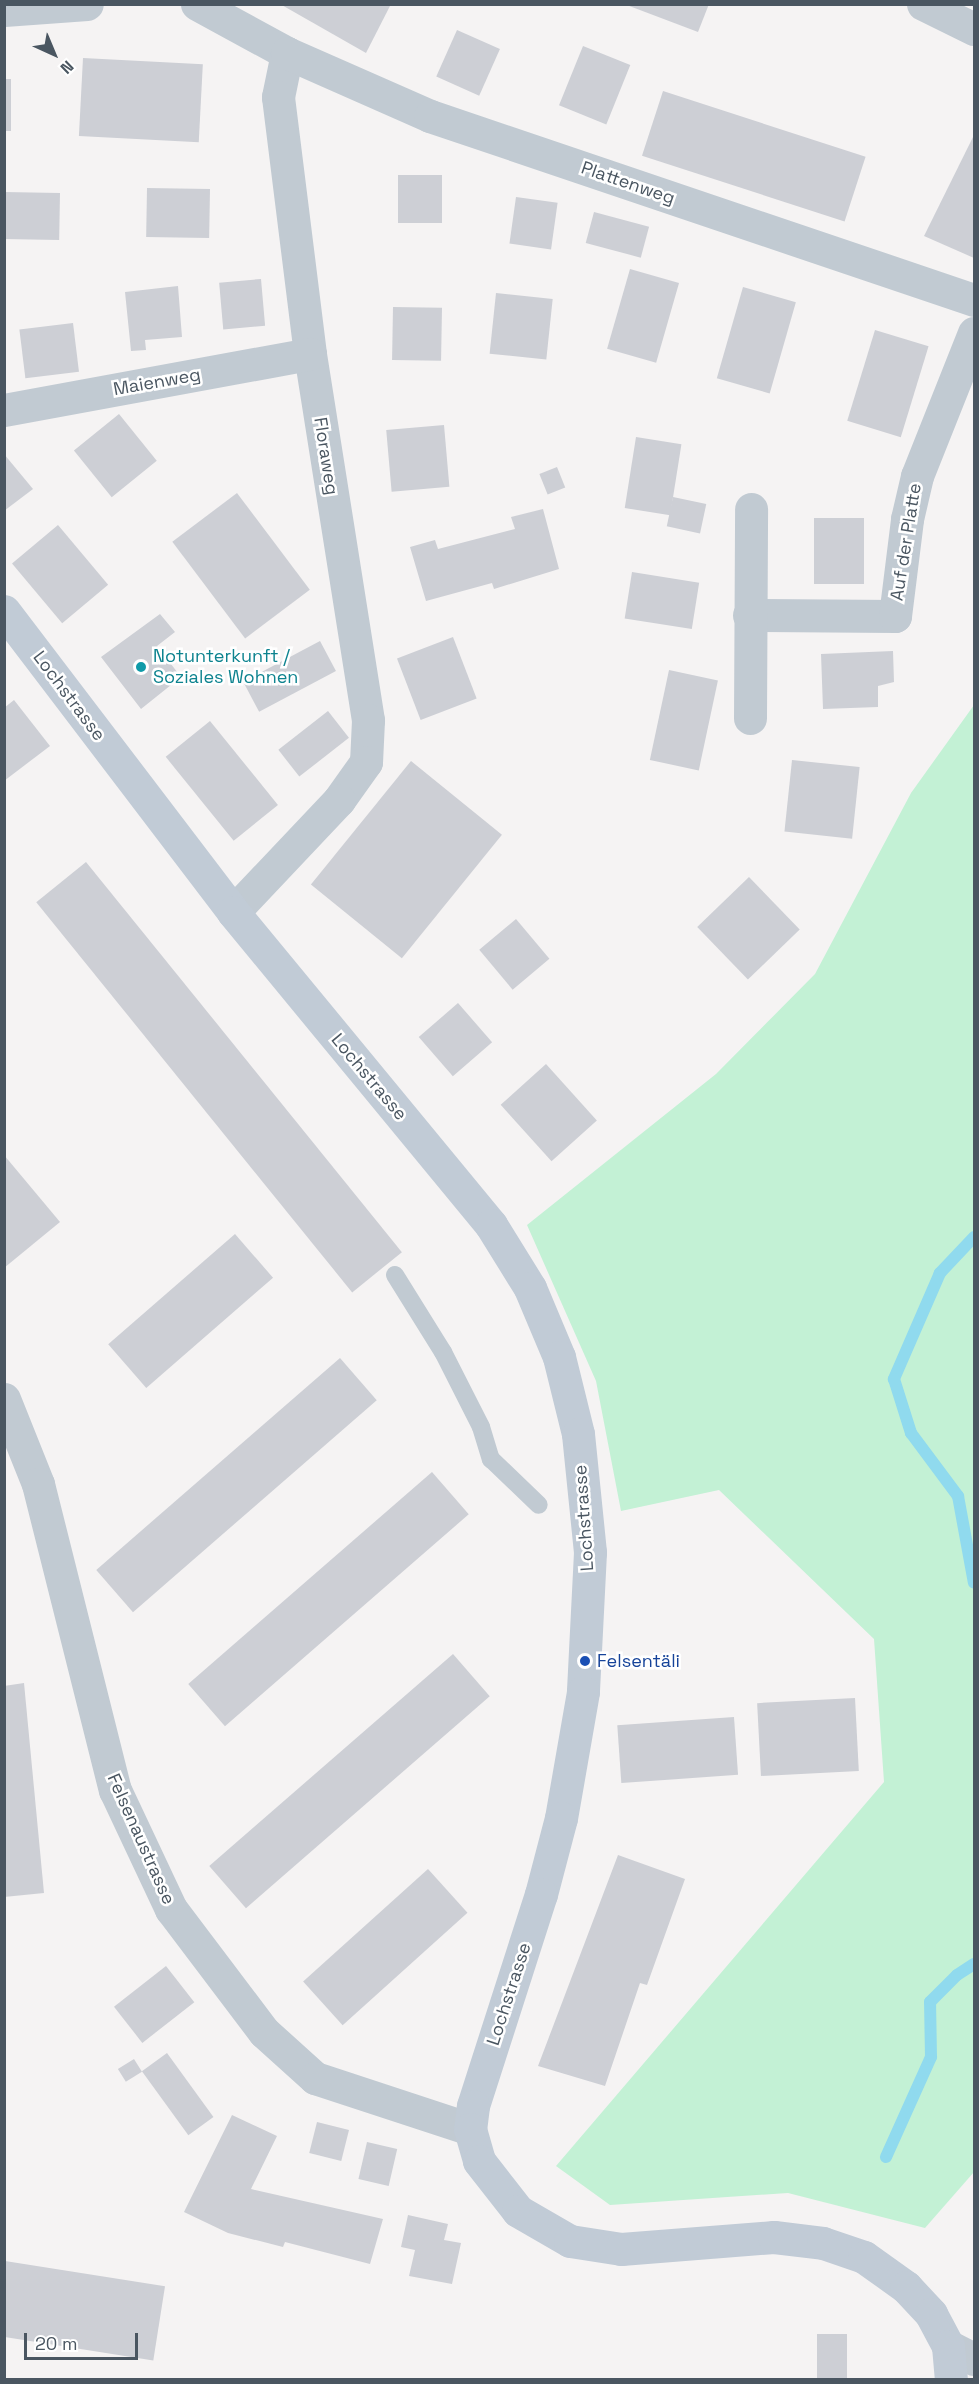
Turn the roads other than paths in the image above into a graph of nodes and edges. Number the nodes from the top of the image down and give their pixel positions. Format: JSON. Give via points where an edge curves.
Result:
{"nodes":[{"id":1,"x":87,"y":4,"type":"edge"},
{"id":2,"x":197,"y":4,"type":"edge"},
{"id":3,"x":923,"y":4,"type":"edge"},
{"id":4,"x":4,"y":10,"type":"edge"},
{"id":5,"x":975,"y":29,"type":"edge"},
{"id":6,"x":287,"y":53,"type":"junction"},
{"id":7,"x":975,"y":300,"type":"edge"},
{"id":8,"x":975,"y":333,"type":"edge"},
{"id":9,"x":310,"y":354,"type":"junction"},
{"id":10,"x":4,"y":410,"type":"edge"},
{"id":11,"x":751,"y":509,"type":"dead end"},
{"id":12,"x":4,"y":611,"type":"edge"},
{"id":13,"x":749,"y":615,"type":"junction"},
{"id":14,"x":750,"y":718,"type":"dead end"},
{"id":15,"x":233,"y":912,"type":"junction"},
{"id":16,"x":395,"y":1275,"type":"dead end"},
{"id":17,"x":4,"y":1399,"type":"edge"},
{"id":18,"x":539,"y":1505,"type":"dead end"},
{"id":19,"x":470,"y":2129,"type":"junction"},
{"id":20,"x":961,"y":2352,"type":"edge"},
{"id":21,"x":951,"y":2379,"type":"edge"}],
"edges":[{"from":1,"to":4,"type":"street"},
{"from":2,"to":6,"type":"street"},
{"from":3,"to":5,"type":"street"},
{"from":6,"to":7,"type":"street","name":"Plattenweg","via":[[430,116]]},
{"from":6,"to":9,"type":"street","name":"Floraweg","via":[[278,97]]},
{"from":8,"to":13,"type":"street","name":"Auf der Platte","via":[[917,476],[907,519],[895,616]]},
{"from":9,"to":10,"type":"street","name":"Maienweg"},
{"from":9,"to":15,"type":"street","name":"Floraweg","via":[[368,720],[366,762],[339,800]]},
{"from":11,"to":13,"type":"street"},
{"from":12,"to":15,"type":"street","name":"Lochstrasse"},
{"from":13,"to":14,"type":"street"},
{"from":15,"to":19,"type":"street","name":"Lochstrasse","via":[[491,1225],[530,1288],[560,1357],[578,1434],[590,1552],[583,1692],[561,1818],[541,1894],[480,2082]]},
{"from":16,"to":18,"type":"lane","via":[[443,1352],[481,1427],[491,1459]]},
{"from":17,"to":19,"type":"street","name":"Felsenaustrasse","via":[[38,1484],[116,1790],[171,1909],[264,2032],[315,2078]]},
{"from":19,"to":20,"type":"street","name":"Lochstrasse","via":[[480,2161],[518,2211],[570,2241],[621,2249],[774,2237],[823,2242],[864,2257],[906,2287]]},
{"from":20,"to":21,"type":"street","name":"Lochstrasse"}]}
